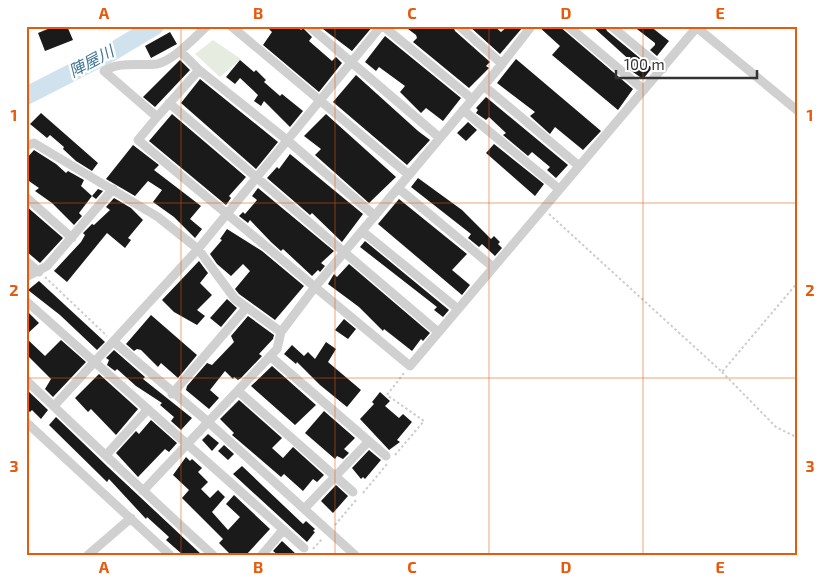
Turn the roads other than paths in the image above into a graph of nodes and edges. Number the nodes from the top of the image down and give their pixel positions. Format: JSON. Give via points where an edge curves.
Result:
{"nodes":[{"id":1,"x":207,"y":26,"type":"edge"},
{"id":2,"x":231,"y":26,"type":"edge"},
{"id":3,"x":309,"y":26,"type":"edge"},
{"id":4,"x":382,"y":26,"type":"edge"},
{"id":5,"x":458,"y":26,"type":"edge"},
{"id":6,"x":568,"y":26,"type":"edge"},
{"id":7,"x":611,"y":26,"type":"edge"},
{"id":8,"x":530,"y":27,"type":"edge"},
{"id":9,"x":696,"y":27,"type":"edge"},
{"id":10,"x":180,"y":51,"type":"junction"},
{"id":11,"x":351,"y":62,"type":"junction"},
{"id":12,"x":502,"y":64,"type":"junction"},
{"id":13,"x":663,"y":69,"type":"junction"},
{"id":14,"x":199,"y":70,"type":"junction"},
{"id":15,"x":484,"y":86,"type":"junction"},
{"id":16,"x":644,"y":90,"type":"junction"},
{"id":17,"x":472,"y":99,"type":"junction"},
{"id":18,"x":320,"y":100,"type":"junction"},
{"id":19,"x":169,"y":103,"type":"junction"},
{"id":20,"x":463,"y":110,"type":"junction"},
{"id":21,"x":798,"y":112,"type":"edge"},
{"id":22,"x":157,"y":117,"type":"junction"},
{"id":23,"x":440,"y":138,"type":"junction"},
{"id":24,"x":287,"y":140,"type":"junction"},
{"id":25,"x":26,"y":146,"type":"edge"},
{"id":26,"x":579,"y":166,"type":"junction"},
{"id":27,"x":409,"y":175,"type":"junction"},
{"id":28,"x":256,"y":178,"type":"junction"},
{"id":29,"x":398,"y":188,"type":"junction"},
{"id":30,"x":113,"y":189,"type":"junction"},
{"id":31,"x":559,"y":189,"type":"junction"},
{"id":32,"x":26,"y":197,"type":"edge"},
{"id":33,"x":227,"y":214,"type":"junction"},
{"id":34,"x":375,"y":216,"type":"junction"},
{"id":35,"x":362,"y":231,"type":"junction"},
{"id":36,"x":72,"y":238,"type":"junction"},
{"id":37,"x":198,"y":249,"type":"junction"},
{"id":38,"x":345,"y":252,"type":"junction"},
{"id":39,"x":26,"y":261,"type":"edge"},
{"id":40,"x":493,"y":267,"type":"junction"},
{"id":41,"x":39,"y":272,"type":"junction"},
{"id":42,"x":26,"y":278,"type":"edge"},
{"id":43,"x":315,"y":287,"type":"junction"},
{"id":44,"x":26,"y":301,"type":"edge"},
{"id":45,"x":246,"y":308,"type":"junction"},
{"id":46,"x":458,"y":309,"type":"junction"},
{"id":47,"x":281,"y":332,"type":"junction"},
{"id":48,"x":438,"y":332,"type":"junction"},
{"id":49,"x":114,"y":342,"type":"junction"},
{"id":50,"x":270,"y":356,"type":"junction"},
{"id":51,"x":95,"y":362,"type":"junction"},
{"id":52,"x":26,"y":380,"type":"edge"},
{"id":53,"x":238,"y":391,"type":"junction"},
{"id":54,"x":172,"y":394,"type":"junction"},
{"id":55,"x":54,"y":406,"type":"junction"},
{"id":56,"x":148,"y":410,"type":"junction"},
{"id":57,"x":207,"y":421,"type":"junction"},
{"id":58,"x":26,"y":422,"type":"edge"},
{"id":59,"x":369,"y":441,"type":"junction"},
{"id":60,"x":187,"y":444,"type":"junction"},
{"id":61,"x":107,"y":454,"type":"junction"},
{"id":62,"x":386,"y":456,"type":"dead end"},
{"id":63,"x":336,"y":476,"type":"junction"},
{"id":64,"x":142,"y":491,"type":"junction"},
{"id":65,"x":353,"y":492,"type":"dead end"},
{"id":66,"x":304,"y":509,"type":"junction"},
{"id":67,"x":131,"y":518,"type":"junction"},
{"id":68,"x":283,"y":530,"type":"junction"},
{"id":69,"x":306,"y":551,"type":"edge"},
{"id":70,"x":88,"y":555,"type":"edge"},
{"id":71,"x":170,"y":555,"type":"edge"},
{"id":72,"x":213,"y":555,"type":"edge"},
{"id":73,"x":262,"y":555,"type":"edge"},
{"id":74,"x":355,"y":555,"type":"edge"}],
"edges":[{"from":1,"to":10,"type":"street"},
{"from":2,"to":18,"type":"street"},
{"from":3,"to":11,"type":"street"},
{"from":4,"to":11,"type":"street"},
{"from":4,"to":17,"type":"street"},
{"from":5,"to":12,"type":"street"},
{"from":6,"to":16,"type":"street"},
{"from":7,"to":13,"type":"street"},
{"from":8,"to":12,"type":"street"},
{"from":9,"to":13,"type":"street"},
{"from":9,"to":21,"type":"street"},
{"from":10,"to":14,"type":"street"},
{"from":10,"to":22,"type":"street","via":[[160,64],[113,66],[104,71]]},
{"from":11,"to":18,"type":"street"},
{"from":11,"to":23,"type":"street"},
{"from":12,"to":15,"type":"street"},
{"from":13,"to":16,"type":"street"},
{"from":14,"to":19,"type":"street"},
{"from":14,"to":24,"type":"street"},
{"from":15,"to":17,"type":"street"},
{"from":15,"to":26,"type":"street"},
{"from":16,"to":26,"type":"street"},
{"from":17,"to":20,"type":"street"},
{"from":18,"to":24,"type":"street"},
{"from":18,"to":27,"type":"street"},
{"from":19,"to":22,"type":"street"},
{"from":19,"to":28,"type":"street"},
{"from":20,"to":23,"type":"street"},
{"from":20,"to":31,"type":"street"},
{"from":22,"to":33,"type":"street","via":[[138,140]]},
{"from":23,"to":27,"type":"street"},
{"from":24,"to":28,"type":"street"},
{"from":24,"to":34,"type":"street"},
{"from":25,"to":30,"type":"street","via":[[34,143]]},
{"from":26,"to":31,"type":"street"},
{"from":27,"to":29,"type":"street"},
{"from":28,"to":33,"type":"street"},
{"from":28,"to":38,"type":"street"},
{"from":29,"to":34,"type":"street"},
{"from":29,"to":40,"type":"street"},
{"from":30,"to":36,"type":"street"},
{"from":30,"to":37,"type":"street","via":[[158,217]]},
{"from":31,"to":40,"type":"street"},
{"from":32,"to":36,"type":"street"},
{"from":33,"to":37,"type":"street"},
{"from":33,"to":43,"type":"street"},
{"from":34,"to":35,"type":"street"},
{"from":35,"to":38,"type":"street"},
{"from":35,"to":46,"type":"street"},
{"from":36,"to":41,"type":"street"},
{"from":37,"to":45,"type":"street","via":[[235,299]]},
{"from":37,"to":49,"type":"street"},
{"from":38,"to":43,"type":"street"},
{"from":38,"to":48,"type":"street"},
{"from":39,"to":41,"type":"street"},
{"from":40,"to":46,"type":"street"},
{"from":41,"to":42,"type":"street"},
{"from":43,"to":47,"type":"street"},
{"from":43,"to":48,"type":"street","via":[[410,366]]},
{"from":44,"to":51,"type":"street"},
{"from":45,"to":47,"type":"street"},
{"from":45,"to":54,"type":"street"},
{"from":46,"to":48,"type":"street"},
{"from":47,"to":50,"type":"street","via":[[277,349]]},
{"from":49,"to":51,"type":"street"},
{"from":49,"to":54,"type":"street"},
{"from":50,"to":53,"type":"street"},
{"from":50,"to":59,"type":"street"},
{"from":51,"to":55,"type":"street"},
{"from":51,"to":56,"type":"street"},
{"from":52,"to":55,"type":"street"},
{"from":53,"to":57,"type":"street"},
{"from":53,"to":63,"type":"street"},
{"from":54,"to":57,"type":"street"},
{"from":55,"to":61,"type":"street"},
{"from":56,"to":60,"type":"street"},
{"from":56,"to":61,"type":"street"},
{"from":57,"to":60,"type":"street"},
{"from":57,"to":66,"type":"street"},
{"from":58,"to":67,"type":"street"},
{"from":59,"to":62,"type":"street"},
{"from":59,"to":63,"type":"street"},
{"from":60,"to":64,"type":"street"},
{"from":60,"to":68,"type":"street"},
{"from":61,"to":64,"type":"street"},
{"from":63,"to":65,"type":"street"},
{"from":63,"to":66,"type":"street"},
{"from":64,"to":72,"type":"street"},
{"from":66,"to":74,"type":"street"},
{"from":67,"to":70,"type":"street"},
{"from":67,"to":71,"type":"street"},
{"from":68,"to":69,"type":"street"},
{"from":68,"to":73,"type":"street"}]}
